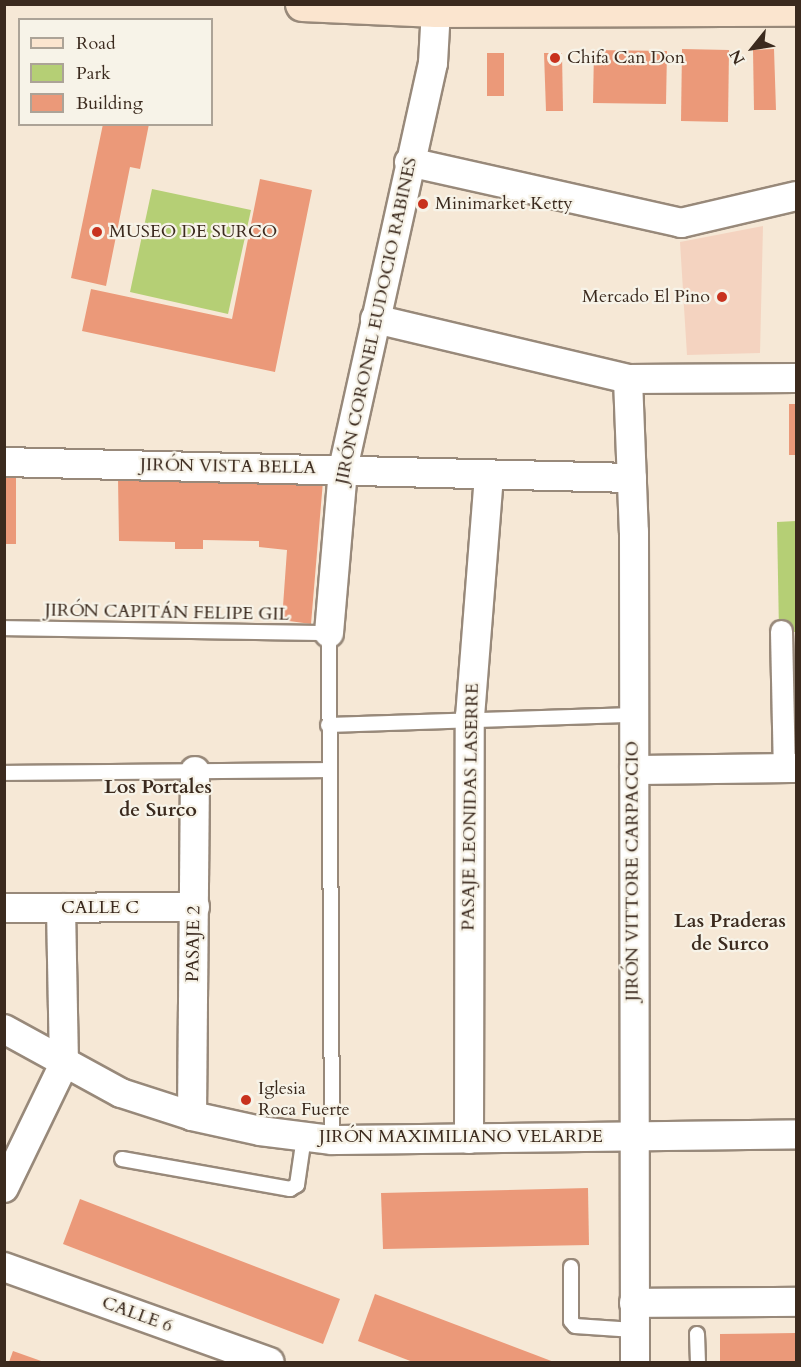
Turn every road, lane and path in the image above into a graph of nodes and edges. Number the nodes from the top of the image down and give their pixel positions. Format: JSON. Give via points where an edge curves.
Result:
{"nodes":[{"id":1,"x":302,"y":4,"type":"edge"},
{"id":2,"x":796,"y":9,"type":"edge"},
{"id":3,"x":436,"y":10,"type":"junction"},
{"id":4,"x":409,"y":162,"type":"junction"},
{"id":5,"x":796,"y":196,"type":"edge"},
{"id":6,"x":375,"y":319,"type":"junction"},
{"id":7,"x":796,"y":378,"type":"edge"},
{"id":8,"x":628,"y":379,"type":"junction"},
{"id":9,"x":4,"y":462,"type":"edge"},
{"id":10,"x":343,"y":469,"type":"junction"},
{"id":11,"x":489,"y":476,"type":"junction"},
{"id":12,"x":632,"y":478,"type":"junction"},
{"id":13,"x":4,"y":628,"type":"edge"},
{"id":14,"x":781,"y":631,"type":"dead end"},
{"id":15,"x":329,"y":633,"type":"junction"},
{"id":16,"x":634,"y":715,"type":"junction"},
{"id":17,"x":470,"y":717,"type":"junction"},
{"id":18,"x":327,"y":725,"type":"junction"},
{"id":19,"x":790,"y":768,"type":"edge"},
{"id":20,"x":327,"y":770,"type":"junction"},
{"id":21,"x":634,"y":770,"type":"junction"},
{"id":22,"x":195,"y":771,"type":"junction"},
{"id":23,"x":4,"y":773,"type":"edge"},
{"id":24,"x":195,"y":907,"type":"junction"},
{"id":25,"x":4,"y":908,"type":"edge"},
{"id":26,"x":61,"y":908,"type":"junction"},
{"id":27,"x":4,"y":1029,"type":"edge"},
{"id":28,"x":64,"y":1064,"type":"junction"},
{"id":29,"x":192,"y":1116,"type":"junction"},
{"id":30,"x":796,"y":1134,"type":"edge"},
{"id":31,"x":632,"y":1136,"type":"junction"},
{"id":32,"x":304,"y":1137,"type":"junction"},
{"id":33,"x":469,"y":1139,"type":"junction"},
{"id":34,"x":332,"y":1140,"type":"junction"},
{"id":35,"x":122,"y":1159,"type":"dead end"},
{"id":36,"x":4,"y":1188,"type":"edge"},
{"id":37,"x":4,"y":1267,"type":"edge"},
{"id":38,"x":571,"y":1267,"type":"dead end"},
{"id":39,"x":796,"y":1302,"type":"edge"},
{"id":40,"x":634,"y":1316,"type":"junction"},
{"id":41,"x":697,"y":1334,"type":"dead end"},
{"id":42,"x":270,"y":1362,"type":"edge"},
{"id":43,"x":634,"y":1362,"type":"edge"},
{"id":44,"x":698,"y":1362,"type":"edge"}],
"edges":[{"from":1,"to":3,"type":"main road"},
{"from":2,"to":3,"type":"main road"},
{"from":3,"to":4,"type":"street","name":"JIRÓN CORONEL EUDOCIO RABINES","via":[[434,63]]},
{"from":4,"to":5,"type":"street","via":[[681,223]]},
{"from":4,"to":6,"type":"street","name":"JIRÓN CORONEL EUDOCIO RABINES"},
{"from":6,"to":8,"type":"street"},
{"from":6,"to":10,"type":"street","name":"JIRÓN CORONEL EUDOCIO RABINES"},
{"from":7,"to":8,"type":"street"},
{"from":8,"to":12,"type":"street","name":"JIRÓN VITTORE CARPACCIO"},
{"from":9,"to":10,"type":"street","name":"JIRÓN VISTA BELLA"},
{"from":10,"to":11,"type":"street","name":"JIRÓN VISTA BELLA"},
{"from":10,"to":15,"type":"street","name":"JIRÓN CORONEL EUDOCIO RABINES"},
{"from":11,"to":12,"type":"street","name":"JIRÓN VISTA BELLA"},
{"from":11,"to":17,"type":"street","name":"PASAJE LEONIDAS LASERRE"},
{"from":12,"to":16,"type":"street","name":"JIRÓN VITTORE CARPACCIO"},
{"from":13,"to":15,"type":"lane","name":"JIRÓN CAPITÁN FELIPE GIL"},
{"from":14,"to":19,"type":"street"},
{"from":15,"to":18,"type":"lane"},
{"from":16,"to":17,"type":"lane"},
{"from":16,"to":21,"type":"street","name":"JIRÓN VITTORE CARPACCIO"},
{"from":17,"to":18,"type":"lane"},
{"from":17,"to":33,"type":"street","name":"PASAJE LEONIDAS LASERRE"},
{"from":18,"to":20,"type":"lane"},
{"from":19,"to":21,"type":"street"},
{"from":20,"to":22,"type":"lane"},
{"from":20,"to":34,"type":"lane"},
{"from":21,"to":31,"type":"street","name":"JIRÓN VITTORE CARPACCIO"},
{"from":22,"to":23,"type":"lane"},
{"from":22,"to":24,"type":"street","name":"PASAJE 2"},
{"from":24,"to":26,"type":"street","name":"CALLE C"},
{"from":24,"to":29,"type":"street","name":"PASAJE 2"},
{"from":25,"to":26,"type":"street","name":"CALLE C"},
{"from":26,"to":28,"type":"street"},
{"from":27,"to":28,"type":"street","name":"JIRÓN MAXIMILIANO VELARDE"},
{"from":28,"to":29,"type":"street","name":"JIRÓN MAXIMILIANO VELARDE","via":[[121,1093]]},
{"from":28,"to":36,"type":"street"},
{"from":29,"to":32,"type":"street","name":"JIRÓN MAXIMILIANO VELARDE"},
{"from":30,"to":31,"type":"street","name":"JIRÓN MAXIMILIANO VELARDE"},
{"from":31,"to":33,"type":"street","name":"JIRÓN MAXIMILIANO VELARDE"},
{"from":31,"to":40,"type":"street","name":"JIRÓN VITTORE CARPACCIO"},
{"from":32,"to":34,"type":"street","name":"JIRÓN MAXIMILIANO VELARDE"},
{"from":32,"to":35,"type":"lane","via":[[297,1185],[290,1189]]},
{"from":33,"to":34,"type":"street","name":"JIRÓN MAXIMILIANO VELARDE"},
{"from":37,"to":42,"type":"street","name":"CALLE 6"},
{"from":38,"to":40,"type":"lane","via":[[571,1321],[575,1326]]},
{"from":39,"to":40,"type":"street"},
{"from":40,"to":43,"type":"street","name":"JIRÓN VITTORE CARPACCIO"},
{"from":41,"to":44,"type":"lane"}]}
